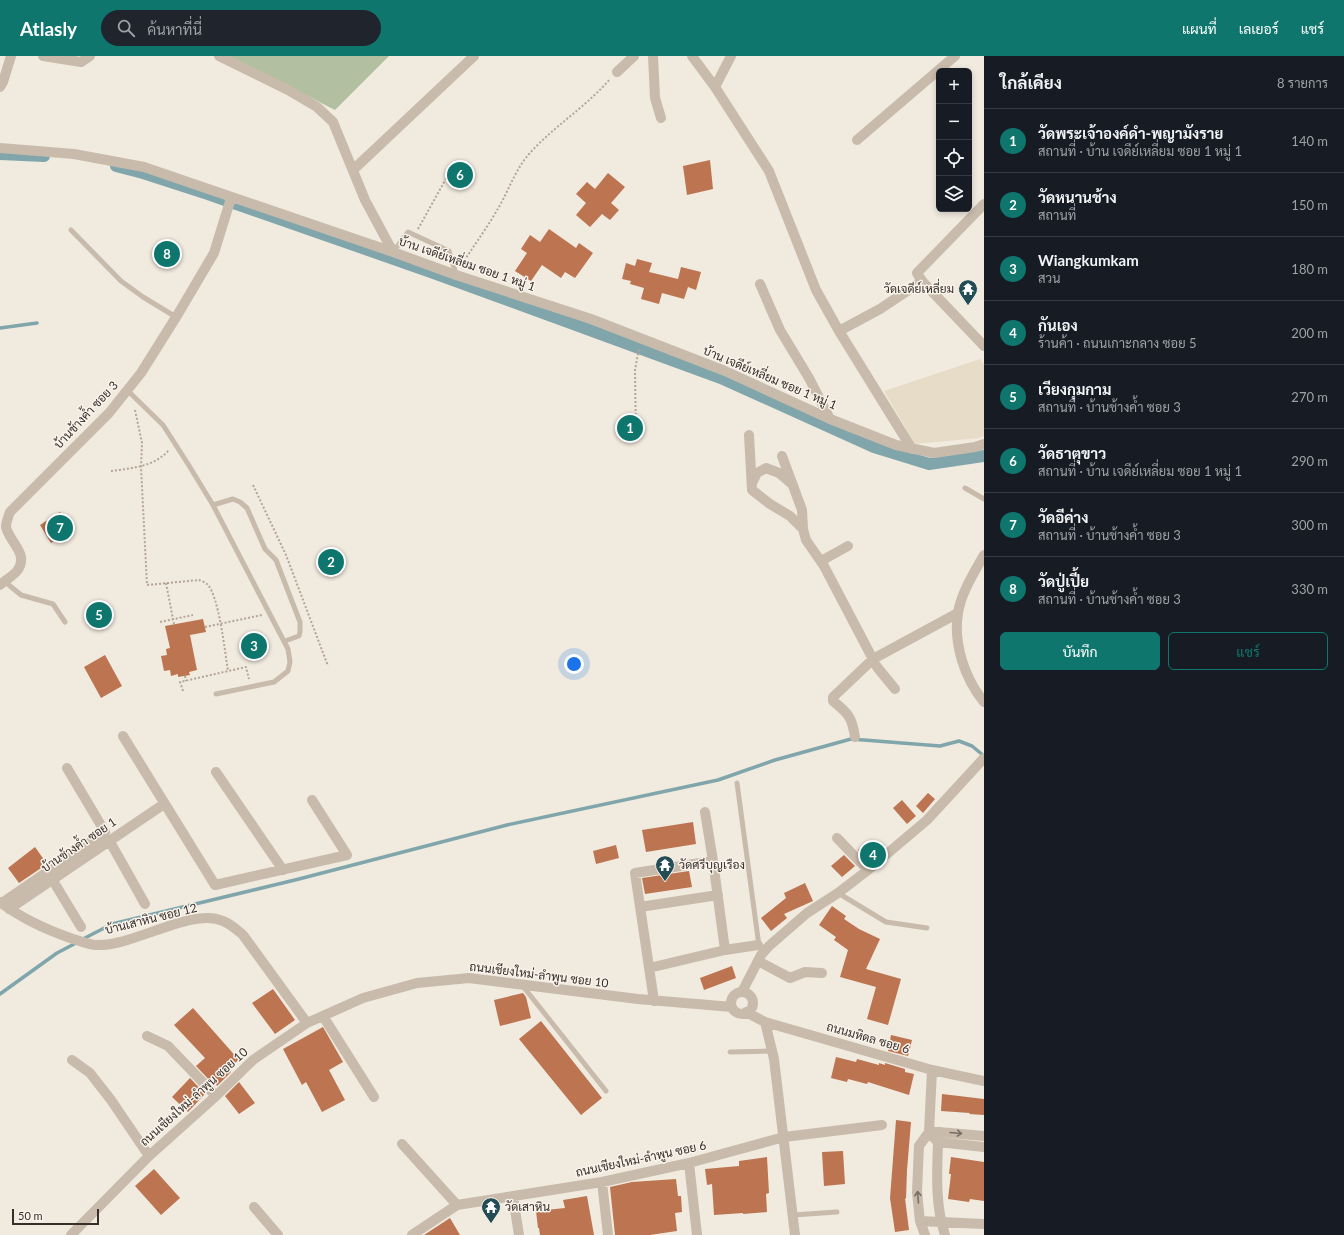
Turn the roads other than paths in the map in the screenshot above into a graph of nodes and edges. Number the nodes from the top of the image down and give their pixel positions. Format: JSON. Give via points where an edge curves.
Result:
{"nodes":[{"id":1,"x":10,"y":56,"type":"edge"},
{"id":2,"x":43,"y":56,"type":"edge"},
{"id":3,"x":90,"y":56,"type":"edge"},
{"id":4,"x":219,"y":56,"type":"edge"},
{"id":5,"x":474,"y":56,"type":"edge"},
{"id":6,"x":634,"y":56,"type":"edge"},
{"id":7,"x":653,"y":56,"type":"edge"},
{"id":8,"x":692,"y":56,"type":"edge"},
{"id":9,"x":731,"y":56,"type":"edge"},
{"id":10,"x":955,"y":56,"type":"edge"},
{"id":11,"x":616,"y":72,"type":"road end"},
{"id":12,"x":0,"y":87,"type":"edge"},
{"id":13,"x":715,"y":87,"type":"junction"},
{"id":14,"x":661,"y":118,"type":"dead end"},
{"id":15,"x":857,"y":140,"type":"dead end"},
{"id":16,"x":0,"y":148,"type":"edge"},
{"id":17,"x":354,"y":170,"type":"junction"},
{"id":18,"x":230,"y":202,"type":"junction"},
{"id":19,"x":984,"y":204,"type":"edge"},
{"id":20,"x":71,"y":230,"type":"dead end"},
{"id":21,"x":393,"y":252,"type":"junction"},
{"id":22,"x":454,"y":270,"type":"junction"},
{"id":23,"x":919,"y":277,"type":"junction"},
{"id":24,"x":760,"y":284,"type":"dead end"},
{"id":25,"x":176,"y":317,"type":"junction"},
{"id":26,"x":839,"y":331,"type":"junction"},
{"id":27,"x":984,"y":346,"type":"edge"},
{"id":28,"x":125,"y":392,"type":"junction"},
{"id":29,"x":830,"y":418,"type":"junction"},
{"id":30,"x":749,"y":435,"type":"dead end"},
{"id":31,"x":984,"y":444,"type":"edge"},
{"id":32,"x":912,"y":449,"type":"junction"},
{"id":33,"x":782,"y":456,"type":"dead end"},
{"id":34,"x":752,"y":485,"type":"junction"},
{"id":35,"x":793,"y":485,"type":"junction"},
{"id":36,"x":965,"y":488,"type":"dead end"},
{"id":37,"x":984,"y":499,"type":"edge"},
{"id":38,"x":213,"y":504,"type":"junction"},
{"id":39,"x":3,"y":529,"type":"edge"},
{"id":40,"x":803,"y":529,"type":"junction"},
{"id":41,"x":848,"y":546,"type":"dead end"},
{"id":42,"x":984,"y":556,"type":"edge"},
{"id":43,"x":821,"y":561,"type":"junction"},
{"id":44,"x":2,"y":583,"type":"edge"},
{"id":45,"x":958,"y":613,"type":"junction"},
{"id":46,"x":65,"y":622,"type":"dead end"},
{"id":47,"x":285,"y":641,"type":"junction"},
{"id":48,"x":873,"y":659,"type":"junction"},
{"id":49,"x":895,"y":689,"type":"dead end"},
{"id":50,"x":216,"y":694,"type":"dead end"},
{"id":51,"x":984,"y":702,"type":"edge"},
{"id":52,"x":123,"y":736,"type":"dead end"},
{"id":53,"x":855,"y":737,"type":"dead end"},
{"id":54,"x":983,"y":760,"type":"edge"},
{"id":55,"x":67,"y":768,"type":"dead end"},
{"id":56,"x":216,"y":772,"type":"dead end"},
{"id":57,"x":737,"y":783,"type":"dead end"},
{"id":58,"x":312,"y":800,"type":"dead end"},
{"id":59,"x":164,"y":804,"type":"junction"},
{"id":60,"x":705,"y":812,"type":"dead end"},
{"id":61,"x":837,"y":838,"type":"dead end"},
{"id":62,"x":109,"y":840,"type":"junction"},
{"id":63,"x":713,"y":861,"type":"junction"},
{"id":64,"x":283,"y":870,"type":"junction"},
{"id":65,"x":868,"y":870,"type":"junction"},
{"id":66,"x":52,"y":879,"type":"junction"},
{"id":67,"x":838,"y":893,"type":"junction"},
{"id":68,"x":718,"y":895,"type":"junction"},
{"id":69,"x":144,"y":904,"type":"dead end"},
{"id":70,"x":4,"y":905,"type":"edge"},
{"id":71,"x":640,"y":907,"type":"junction"},
{"id":72,"x":81,"y":927,"type":"dead end"},
{"id":73,"x":927,"y":928,"type":"dead end"},
{"id":74,"x":726,"y":950,"type":"junction"},
{"id":75,"x":759,"y":954,"type":"junction"},
{"id":76,"x":649,"y":968,"type":"junction"},
{"id":77,"x":822,"y":973,"type":"dead end"},
{"id":78,"x":522,"y":984,"type":"junction"},
{"id":79,"x":742,"y":992,"type":"junction"},
{"id":80,"x":654,"y":1001,"type":"junction"},
{"id":81,"x":732,"y":1007,"type":"junction"},
{"id":82,"x":746,"y":1012,"type":"junction"},
{"id":83,"x":323,"y":1016,"type":"junction"},
{"id":84,"x":766,"y":1022,"type":"junction"},
{"id":85,"x":307,"y":1023,"type":"junction"},
{"id":86,"x":147,"y":1036,"type":"dead end"},
{"id":87,"x":773,"y":1051,"type":"junction"},
{"id":88,"x":730,"y":1052,"type":"dead end"},
{"id":89,"x":72,"y":1060,"type":"dead end"},
{"id":90,"x":932,"y":1070,"type":"junction"},
{"id":91,"x":984,"y":1081,"type":"edge"},
{"id":92,"x":606,"y":1091,"type":"dead end"},
{"id":93,"x":216,"y":1096,"type":"junction"},
{"id":94,"x":374,"y":1097,"type":"dead end"},
{"id":95,"x":882,"y":1125,"type":"dead end"},
{"id":96,"x":929,"y":1132,"type":"junction"},
{"id":97,"x":984,"y":1136,"type":"edge"},
{"id":98,"x":784,"y":1137,"type":"junction"},
{"id":99,"x":938,"y":1142,"type":"junction"},
{"id":100,"x":402,"y":1144,"type":"dead end"},
{"id":101,"x":984,"y":1147,"type":"edge"},
{"id":102,"x":149,"y":1156,"type":"junction"},
{"id":103,"x":689,"y":1163,"type":"junction"},
{"id":104,"x":602,"y":1182,"type":"junction"},
{"id":105,"x":513,"y":1197,"type":"junction"},
{"id":106,"x":457,"y":1205,"type":"junction"},
{"id":107,"x":254,"y":1207,"type":"dead end"},
{"id":108,"x":837,"y":1212,"type":"dead end"},
{"id":109,"x":793,"y":1215,"type":"junction"},
{"id":110,"x":920,"y":1221,"type":"junction"},
{"id":111,"x":940,"y":1221,"type":"junction"},
{"id":112,"x":984,"y":1224,"type":"edge"},
{"id":113,"x":71,"y":1235,"type":"edge"},
{"id":114,"x":278,"y":1235,"type":"edge"},
{"id":115,"x":412,"y":1235,"type":"edge"},
{"id":116,"x":519,"y":1235,"type":"edge"},
{"id":117,"x":608,"y":1235,"type":"edge"},
{"id":118,"x":697,"y":1235,"type":"edge"},
{"id":119,"x":795,"y":1235,"type":"edge"},
{"id":120,"x":925,"y":1235,"type":"edge"},
{"id":121,"x":945,"y":1235,"type":"edge"}],
"edges":[{"from":1,"to":12,"type":"street"},
{"from":2,"to":3,"type":"street","via":[[81,62]]},
{"from":4,"to":17,"type":"street","via":[[288,90],[317,108],[333,122]]},
{"from":5,"to":17,"type":"street"},
{"from":6,"to":11,"type":"street"},
{"from":7,"to":14,"type":"street","via":[[655,98]]},
{"from":8,"to":13,"type":"street"},
{"from":9,"to":13,"type":"street"},
{"from":10,"to":15,"type":"street"},
{"from":13,"to":26,"type":"street","via":[[769,171],[816,290]]},
{"from":16,"to":18,"type":"street","name":"บ้าน เจดีย์เหลี่ยม ซอย 1 หมู่ 1","via":[[74,154],[144,167]]},
{"from":17,"to":21,"type":"street","via":[[365,200]]},
{"from":18,"to":21,"type":"street","name":"บ้าน เจดีย์เหลี่ยม ซอย 1 หมู่ 1"},
{"from":18,"to":25,"type":"street","name":"บ้านช้างค้ำ ซอย 3","via":[[214,253]]},
{"from":19,"to":23,"type":"street"},
{"from":20,"to":25,"type":"lane","via":[[121,281]]},
{"from":21,"to":22,"type":"street","name":"บ้าน เจดีย์เหลี่ยม ซอย 1 หมู่ 1"},
{"from":21,"to":22,"type":"lane","via":[[408,232],[449,251]]},
{"from":22,"to":29,"type":"street","name":"บ้าน เจดีย์เหลี่ยม ซอย 1 หมู่ 1","via":[[725,371]]},
{"from":23,"to":26,"type":"street","via":[[880,309]]},
{"from":23,"to":27,"type":"street"},
{"from":24,"to":29,"type":"street","via":[[780,330]]},
{"from":25,"to":28,"type":"street","name":"บ้านช้างค้ำ ซอย 3","via":[[141,373]]},
{"from":26,"to":32,"type":"street"},
{"from":28,"to":38,"type":"lane","via":[[163,425]]},
{"from":28,"to":39,"type":"street","name":"บ้านช้างค้ำ ซอย 3","via":[[109,413],[10,512]]},
{"from":29,"to":32,"type":"street","name":"บ้าน เจดีย์เหลี่ยม ซอย 1 หมู่ 1"},
{"from":30,"to":34,"type":"street"},
{"from":31,"to":32,"type":"street","name":"บ้าน เจดีย์เหลี่ยม ซอย 1 หมู่ 1","via":[[934,452]]},
{"from":33,"to":35,"type":"street"},
{"from":34,"to":35,"type":"street","via":[[756,472],[766,468],[779,473]]},
{"from":34,"to":40,"type":"street","via":[[752,490],[790,516]]},
{"from":35,"to":40,"type":"street","via":[[802,510]]},
{"from":36,"to":37,"type":"lane"},
{"from":38,"to":47,"type":"lane"},
{"from":38,"to":47,"type":"lane","via":[[233,499],[247,508],[265,549],[276,560],[301,628],[299,636]]},
{"from":39,"to":44,"type":"street","name":"บ้านช้างค้ำ ซอย 3","via":[[18,548],[21,559],[17,571]]},
{"from":40,"to":43,"type":"street","via":[[806,540]]},
{"from":41,"to":43,"type":"street"},
{"from":42,"to":45,"type":"street","via":[[962,597]]},
{"from":43,"to":48,"type":"street"},
{"from":44,"to":46,"type":"lane","via":[[20,595],[53,604]]},
{"from":45,"to":48,"type":"street"},
{"from":45,"to":51,"type":"street","via":[[957,633],[964,666],[972,685]]},
{"from":47,"to":50,"type":"lane","via":[[290,662],[288,672],[274,682]]},
{"from":48,"to":49,"type":"street"},
{"from":48,"to":53,"type":"street","via":[[832,699],[850,718]]},
{"from":52,"to":59,"type":"street"},
{"from":54,"to":65,"type":"street","via":[[927,820]]},
{"from":55,"to":70,"type":"street","via":[[105,832]]},
{"from":56,"to":64,"type":"street"},
{"from":57,"to":75,"type":"lane"},
{"from":58,"to":64,"type":"street","via":[[347,855]]},
{"from":59,"to":62,"type":"street","name":"บ้านช้างค้ำ ซอย 1"},
{"from":59,"to":64,"type":"street","via":[[215,885]]},
{"from":60,"to":63,"type":"street"},
{"from":61,"to":65,"type":"street"},
{"from":62,"to":66,"type":"street","name":"บ้านช้างค้ำ ซอย 1"},
{"from":62,"to":69,"type":"street"},
{"from":63,"to":68,"type":"street"},
{"from":63,"to":71,"type":"street","via":[[634,873]]},
{"from":65,"to":67,"type":"street"},
{"from":66,"to":70,"type":"street","name":"บ้านช้างค้ำ ซอย 1"},
{"from":66,"to":72,"type":"street"},
{"from":67,"to":73,"type":"lane","via":[[886,922]]},
{"from":67,"to":75,"type":"street","via":[[807,913]]},
{"from":68,"to":71,"type":"street"},
{"from":68,"to":74,"type":"street"},
{"from":70,"to":85,"type":"street","name":"บ้านเสาหิน ซอย 12","via":[[36,925],[96,945],[117,943],[197,918],[222,920],[243,935]]},
{"from":71,"to":76,"type":"street"},
{"from":74,"to":75,"type":"street"},
{"from":74,"to":76,"type":"street"},
{"from":75,"to":77,"type":"street","via":[[790,978],[805,972]]},
{"from":75,"to":79,"type":"street"},
{"from":76,"to":80,"type":"street"},
{"from":78,"to":80,"type":"street","name":"ถนนเชียงใหม่-ลำพูน ซอย 10"},
{"from":78,"to":83,"type":"street","name":"ถนนเชียงใหม่-ลำพูน ซอย 10","via":[[469,978],[417,983],[363,998]]},
{"from":78,"to":92,"type":"lane"},
{"from":79,"to":81,"type":"street","via":[[732,998]]},
{"from":79,"to":82,"type":"street","via":[[750,995],[753,1002],[752,1007]]},
{"from":80,"to":81,"type":"street","name":"ถนนเชียงใหม่-ลำพูน ซอย 10"},
{"from":81,"to":82,"type":"street","via":[[738,1013]]},
{"from":82,"to":84,"type":"street","name":"ถนนมหิดล ซอย 6"},
{"from":83,"to":85,"type":"street","name":"ถนนเชียงใหม่-ลำพูน ซอย 10"},
{"from":83,"to":94,"type":"street"},
{"from":84,"to":87,"type":"street"},
{"from":84,"to":90,"type":"street","name":"ถนนมหิดล ซอย 6"},
{"from":85,"to":93,"type":"street","name":"ถนนเชียงใหม่-ลำพูน ซอย 10","via":[[253,1060]]},
{"from":86,"to":93,"type":"street","via":[[168,1046]]},
{"from":87,"to":88,"type":"lane"},
{"from":87,"to":98,"type":"street"},
{"from":89,"to":102,"type":"street","via":[[90,1073]]},
{"from":90,"to":91,"type":"street","name":"ถนนมหิดล ซอย 6"},
{"from":90,"to":96,"type":"street"},
{"from":93,"to":102,"type":"street","name":"ถนนเชียงใหม่-ลำพูน ซอย 10"},
{"from":95,"to":98,"type":"street","name":"ถนนเชียงใหม่-ลำพูน ซอย 6"},
{"from":96,"to":97,"type":"street","one_way":true},
{"from":96,"to":99,"type":"street"},
{"from":110,"to":96,"type":"street","one_way":true,"via":[[917,1192],[919,1146]]},
{"from":98,"to":103,"type":"street","name":"ถนนเชียงใหม่-ลำพูน ซอย 6"},
{"from":98,"to":109,"type":"street"},
{"from":99,"to":101,"type":"street"},
{"from":99,"to":111,"type":"street","via":[[937,1189]]},
{"from":100,"to":106,"type":"street"},
{"from":102,"to":113,"type":"street","name":"ถนนเชียงใหม่-ลำพูน ซอย 10"},
{"from":103,"to":104,"type":"street","name":"ถนนเชียงใหม่-ลำพูน ซอย 6"},
{"from":103,"to":118,"type":"street"},
{"from":104,"to":105,"type":"street","name":"ถนนเชียงใหม่-ลำพูน ซอย 6"},
{"from":104,"to":117,"type":"street"},
{"from":105,"to":106,"type":"street","name":"ถนนเชียงใหม่-ลำพูน ซอย 6"},
{"from":105,"to":116,"type":"street"},
{"from":106,"to":115,"type":"street","name":"ถนนเชียงใหม่-ลำพูน ซอย 6"},
{"from":107,"to":114,"type":"street"},
{"from":108,"to":109,"type":"lane"},
{"from":109,"to":119,"type":"street"},
{"from":110,"to":111,"type":"street"},
{"from":110,"to":120,"type":"street"},
{"from":111,"to":112,"type":"street"},
{"from":111,"to":121,"type":"street"}]}
